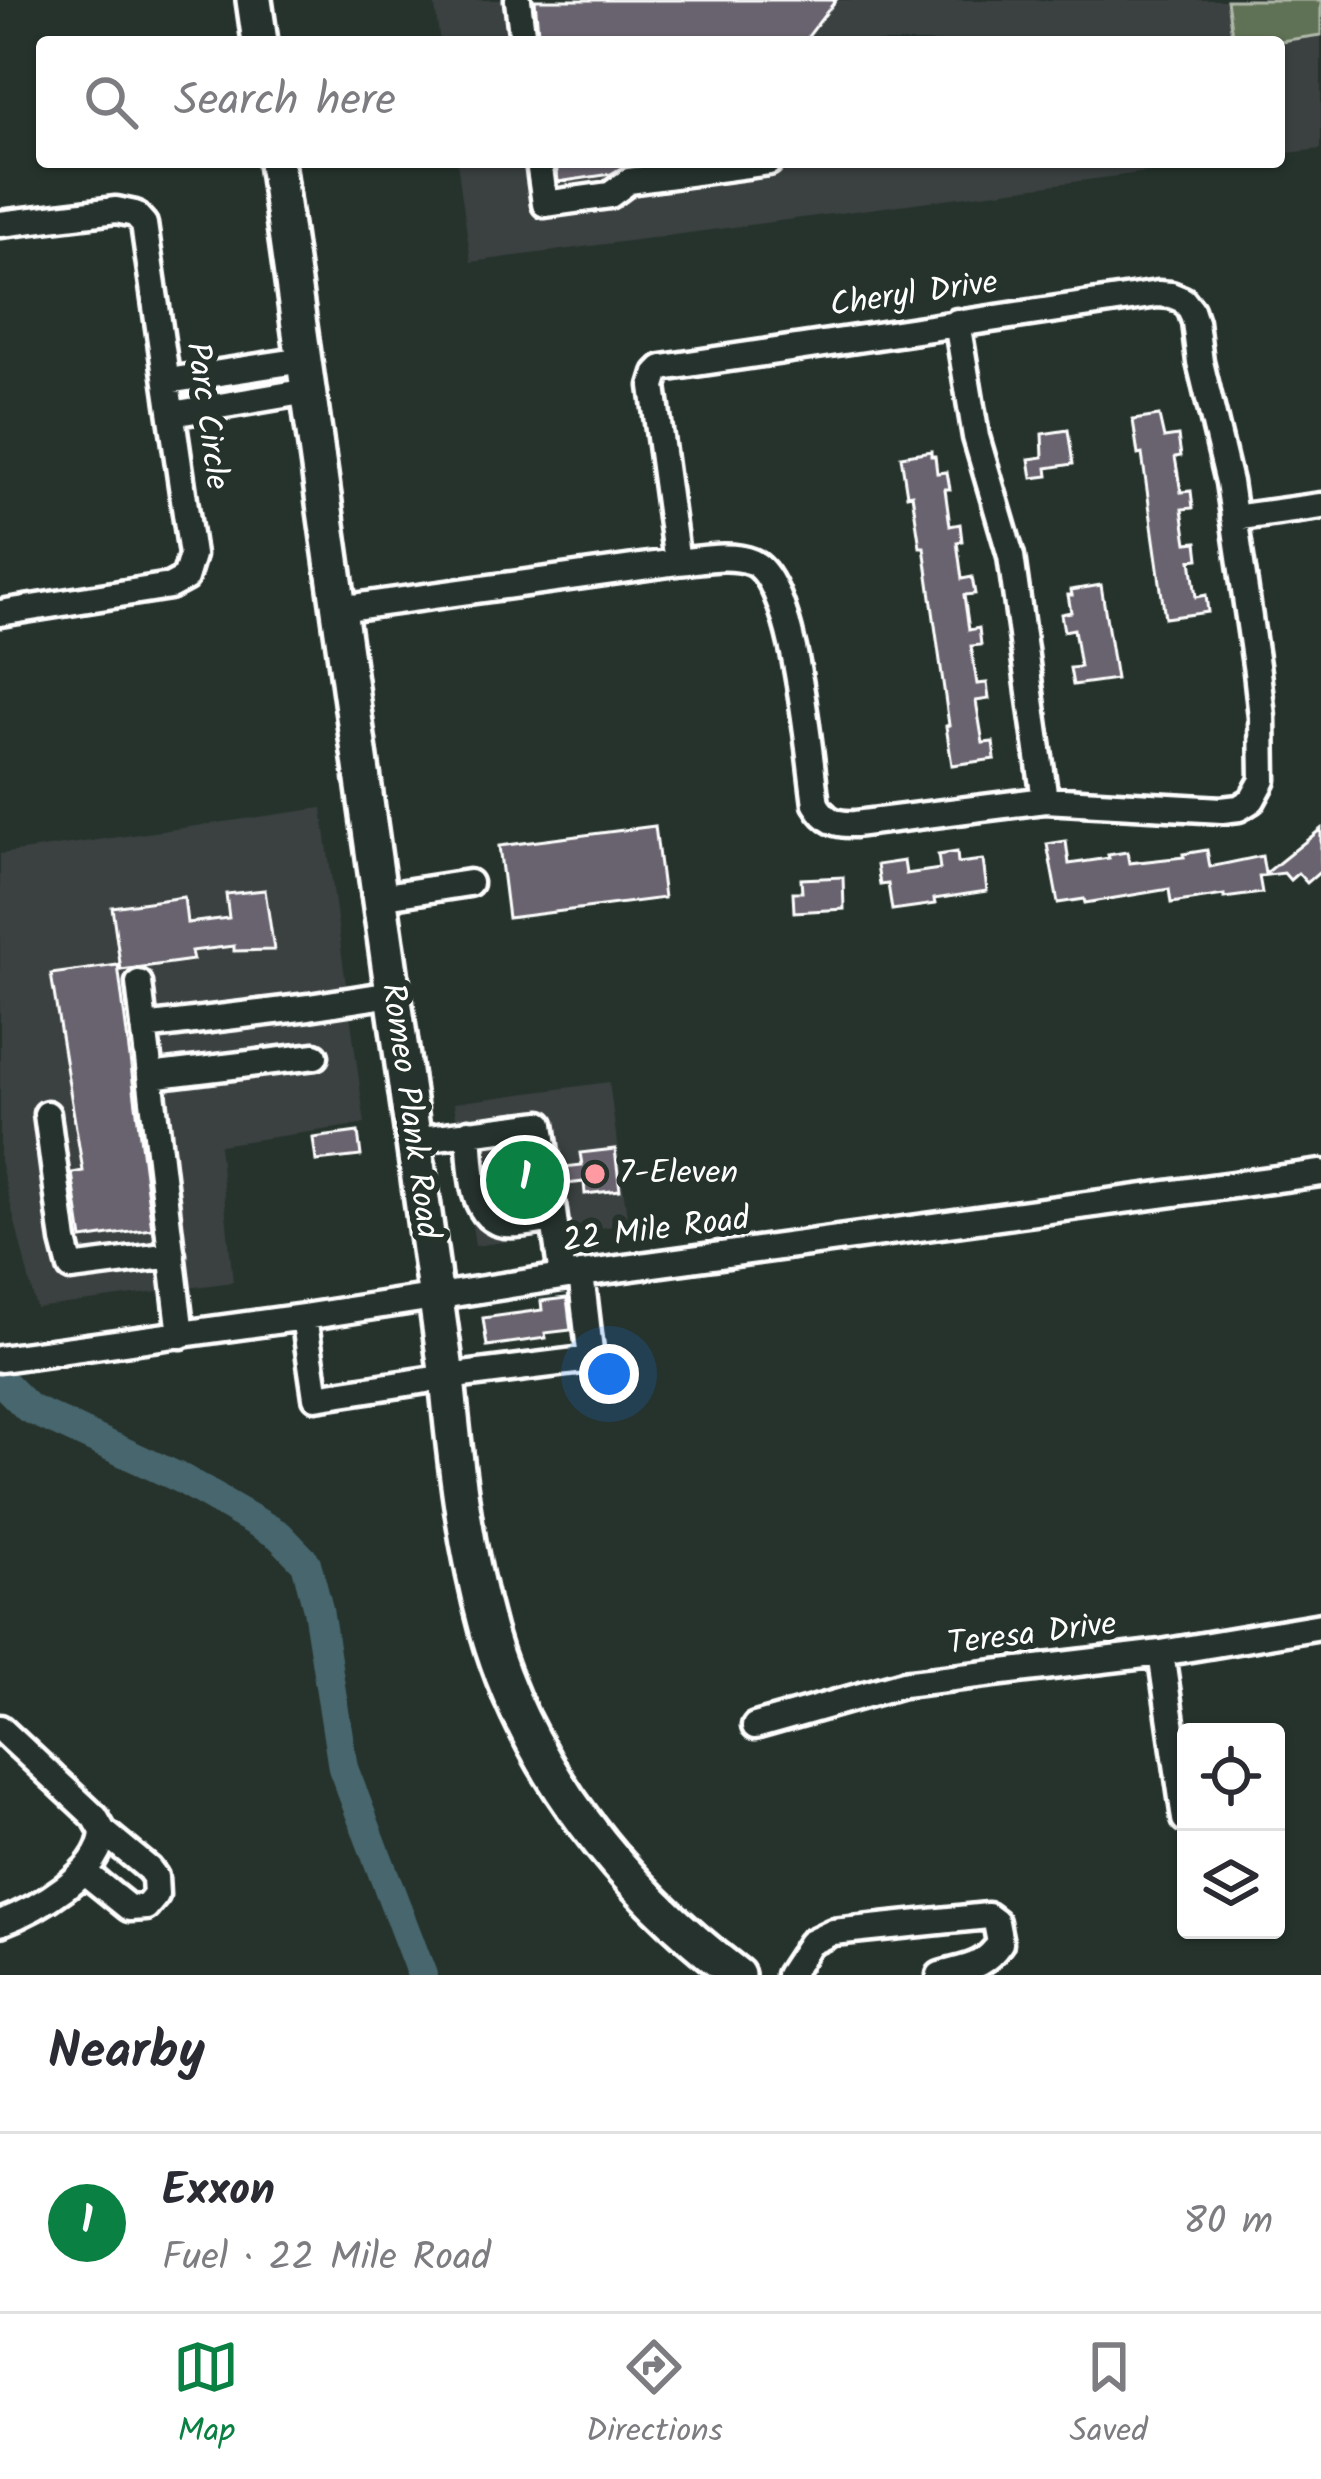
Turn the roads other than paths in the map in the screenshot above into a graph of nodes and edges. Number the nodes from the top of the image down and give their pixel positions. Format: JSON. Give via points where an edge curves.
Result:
{"nodes":[{"id":1,"x":254,"y":0,"type":"edge"},
{"id":2,"x":518,"y":0,"type":"edge"},
{"id":3,"x":259,"y":36,"type":"edge"},
{"id":4,"x":522,"y":36,"type":"edge"},
{"id":5,"x":277,"y":168,"type":"edge"},
{"id":6,"x":540,"y":168,"type":"edge"},
{"id":7,"x":725,"y":168,"type":"edge"},
{"id":8,"x":0,"y":224,"type":"edge"},
{"id":9,"x":958,"y":322,"type":"junction"},
{"id":10,"x":306,"y":376,"type":"junction"},
{"id":11,"x":168,"y":380,"type":"junction"},
{"id":12,"x":172,"y":414,"type":"junction"},
{"id":13,"x":1321,"y":506,"type":"edge"},
{"id":14,"x":1234,"y":518,"type":"junction"},
{"id":15,"x":677,"y":562,"type":"junction"},
{"id":16,"x":339,"y":609,"type":"junction"},
{"id":17,"x":0,"y":613,"type":"edge"},
{"id":18,"x":1045,"y":800,"type":"junction"},
{"id":19,"x":469,"y":883,"type":"dead end"},
{"id":20,"x":379,"y":897,"type":"junction"},
{"id":21,"x":139,"y":983,"type":"dead end"},
{"id":22,"x":392,"y":994,"type":"junction"},
{"id":23,"x":144,"y":1027,"type":"junction"},
{"id":24,"x":315,"y":1056,"type":"dead end"},
{"id":25,"x":150,"y":1076,"type":"junction"},
{"id":26,"x":47,"y":1114,"type":"dead end"},
{"id":27,"x":469,"y":1132,"type":"junction"},
{"id":28,"x":413,"y":1140,"type":"junction"},
{"id":29,"x":1321,"y":1173,"type":"edge"},
{"id":30,"x":553,"y":1219,"type":"junction"},
{"id":31,"x":172,"y":1255,"type":"junction"},
{"id":32,"x":572,"y":1275,"type":"junction"},
{"id":33,"x":436,"y":1296,"type":"junction"},
{"id":34,"x":304,"y":1318,"type":"junction"},
{"id":35,"x":181,"y":1335,"type":"junction"},
{"id":36,"x":0,"y":1360,"type":"edge"},
{"id":37,"x":447,"y":1377,"type":"junction"},
{"id":38,"x":1321,"y":1626,"type":"edge"},
{"id":39,"x":1161,"y":1653,"type":"junction"},
{"id":40,"x":754,"y":1726,"type":"dead end"},
{"id":41,"x":0,"y":1728,"type":"edge"},
{"id":42,"x":1177,"y":1764,"type":"edge"},
{"id":43,"x":103,"y":1831,"type":"junction"},
{"id":44,"x":83,"y":1871,"type":"junction"},
{"id":45,"x":0,"y":1924,"type":"edge"},
{"id":46,"x":737,"y":1975,"type":"edge"},
{"id":47,"x":789,"y":1975,"type":"edge"},
{"id":48,"x":940,"y":1975,"type":"edge"}],
"edges":[{"from":1,"to":3,"type":"main road"},
{"from":2,"to":4,"type":"street"},
{"from":5,"to":10,"type":"main road","name":"Romeo Plank Road"},
{"from":6,"to":7,"type":"street","via":[[545,204],[610,195],[629,181]]},
{"from":8,"to":11,"type":"street","name":"Parc Circle","via":[[135,214],[148,234]]},
{"from":9,"to":14,"type":"street","name":"Cheryl Drive","via":[[1158,294],[1183,300],[1195,322]]},
{"from":9,"to":15,"type":"street","name":"Cheryl Drive","via":[[670,364],[657,374],[652,386]]},
{"from":9,"to":18,"type":"street","via":[[973,422],[1010,556]]},
{"from":10,"to":11,"type":"street"},
{"from":10,"to":12,"type":"street"},
{"from":10,"to":16,"type":"main road","name":"Romeo Plank Road"},
{"from":11,"to":12,"type":"street","name":"Parc Circle"},
{"from":12,"to":17,"type":"street","name":"Parc Circle","via":[[192,555],[184,578]]},
{"from":13,"to":14,"type":"street"},
{"from":14,"to":18,"type":"street","via":[[1262,717],[1263,780],[1252,800],[1222,809]]},
{"from":15,"to":16,"type":"street"},
{"from":15,"to":18,"type":"street","via":[[748,561],[772,583],[793,644],[816,804],[832,822]]},
{"from":16,"to":20,"type":"main road","name":"Romeo Plank Road"},
{"from":19,"to":20,"type":"street"},
{"from":20,"to":22,"type":"main road","name":"Romeo Plank Road"},
{"from":21,"to":23,"type":"street"},
{"from":22,"to":23,"type":"street"},
{"from":22,"to":28,"type":"main road","name":"Romeo Plank Road"},
{"from":23,"to":25,"type":"street"},
{"from":24,"to":25,"type":"street"},
{"from":25,"to":31,"type":"street"},
{"from":26,"to":31,"type":"street","via":[[71,1268]]},
{"from":27,"to":28,"type":"street"},
{"from":27,"to":30,"type":"street","via":[[477,1198],[488,1218],[508,1225]]},
{"from":27,"to":30,"type":"street","via":[[541,1124]]},
{"from":28,"to":33,"type":"main road","name":"Romeo Plank Road"},
{"from":29,"to":32,"type":"street","name":"22 Mile Road"},
{"from":30,"to":32,"type":"street"},
{"from":31,"to":35,"type":"street"},
{"from":32,"to":33,"type":"street","name":"22 Mile Road"},
{"from":32,"to":37,"type":"street","via":[[591,1359]]},
{"from":33,"to":34,"type":"street","name":"22 Mile Road"},
{"from":33,"to":37,"type":"main road","name":"Romeo Plank Road"},
{"from":34,"to":35,"type":"street","name":"22 Mile Road"},
{"from":34,"to":37,"type":"street","via":[[316,1397]]},
{"from":35,"to":36,"type":"street","name":"22 Mile Road"},
{"from":37,"to":46,"type":"main road","name":"Romeo Plank Road","via":[[482,1605],[525,1724],[554,1778],[632,1882]]},
{"from":38,"to":39,"type":"street","name":"Teresa Drive"},
{"from":39,"to":40,"type":"street","name":"Teresa Drive","via":[[903,1684]]},
{"from":39,"to":42,"type":"street"},
{"from":41,"to":43,"type":"street"},
{"from":43,"to":44,"type":"street","via":[[102,1847]]},
{"from":43,"to":44,"type":"street","via":[[149,1869],[156,1895],[129,1908]]},
{"from":44,"to":45,"type":"street"},
{"from":47,"to":48,"type":"street","via":[[810,1943],[833,1932],[988,1916],[996,1922],[1000,1943],[991,1957]]}]}
